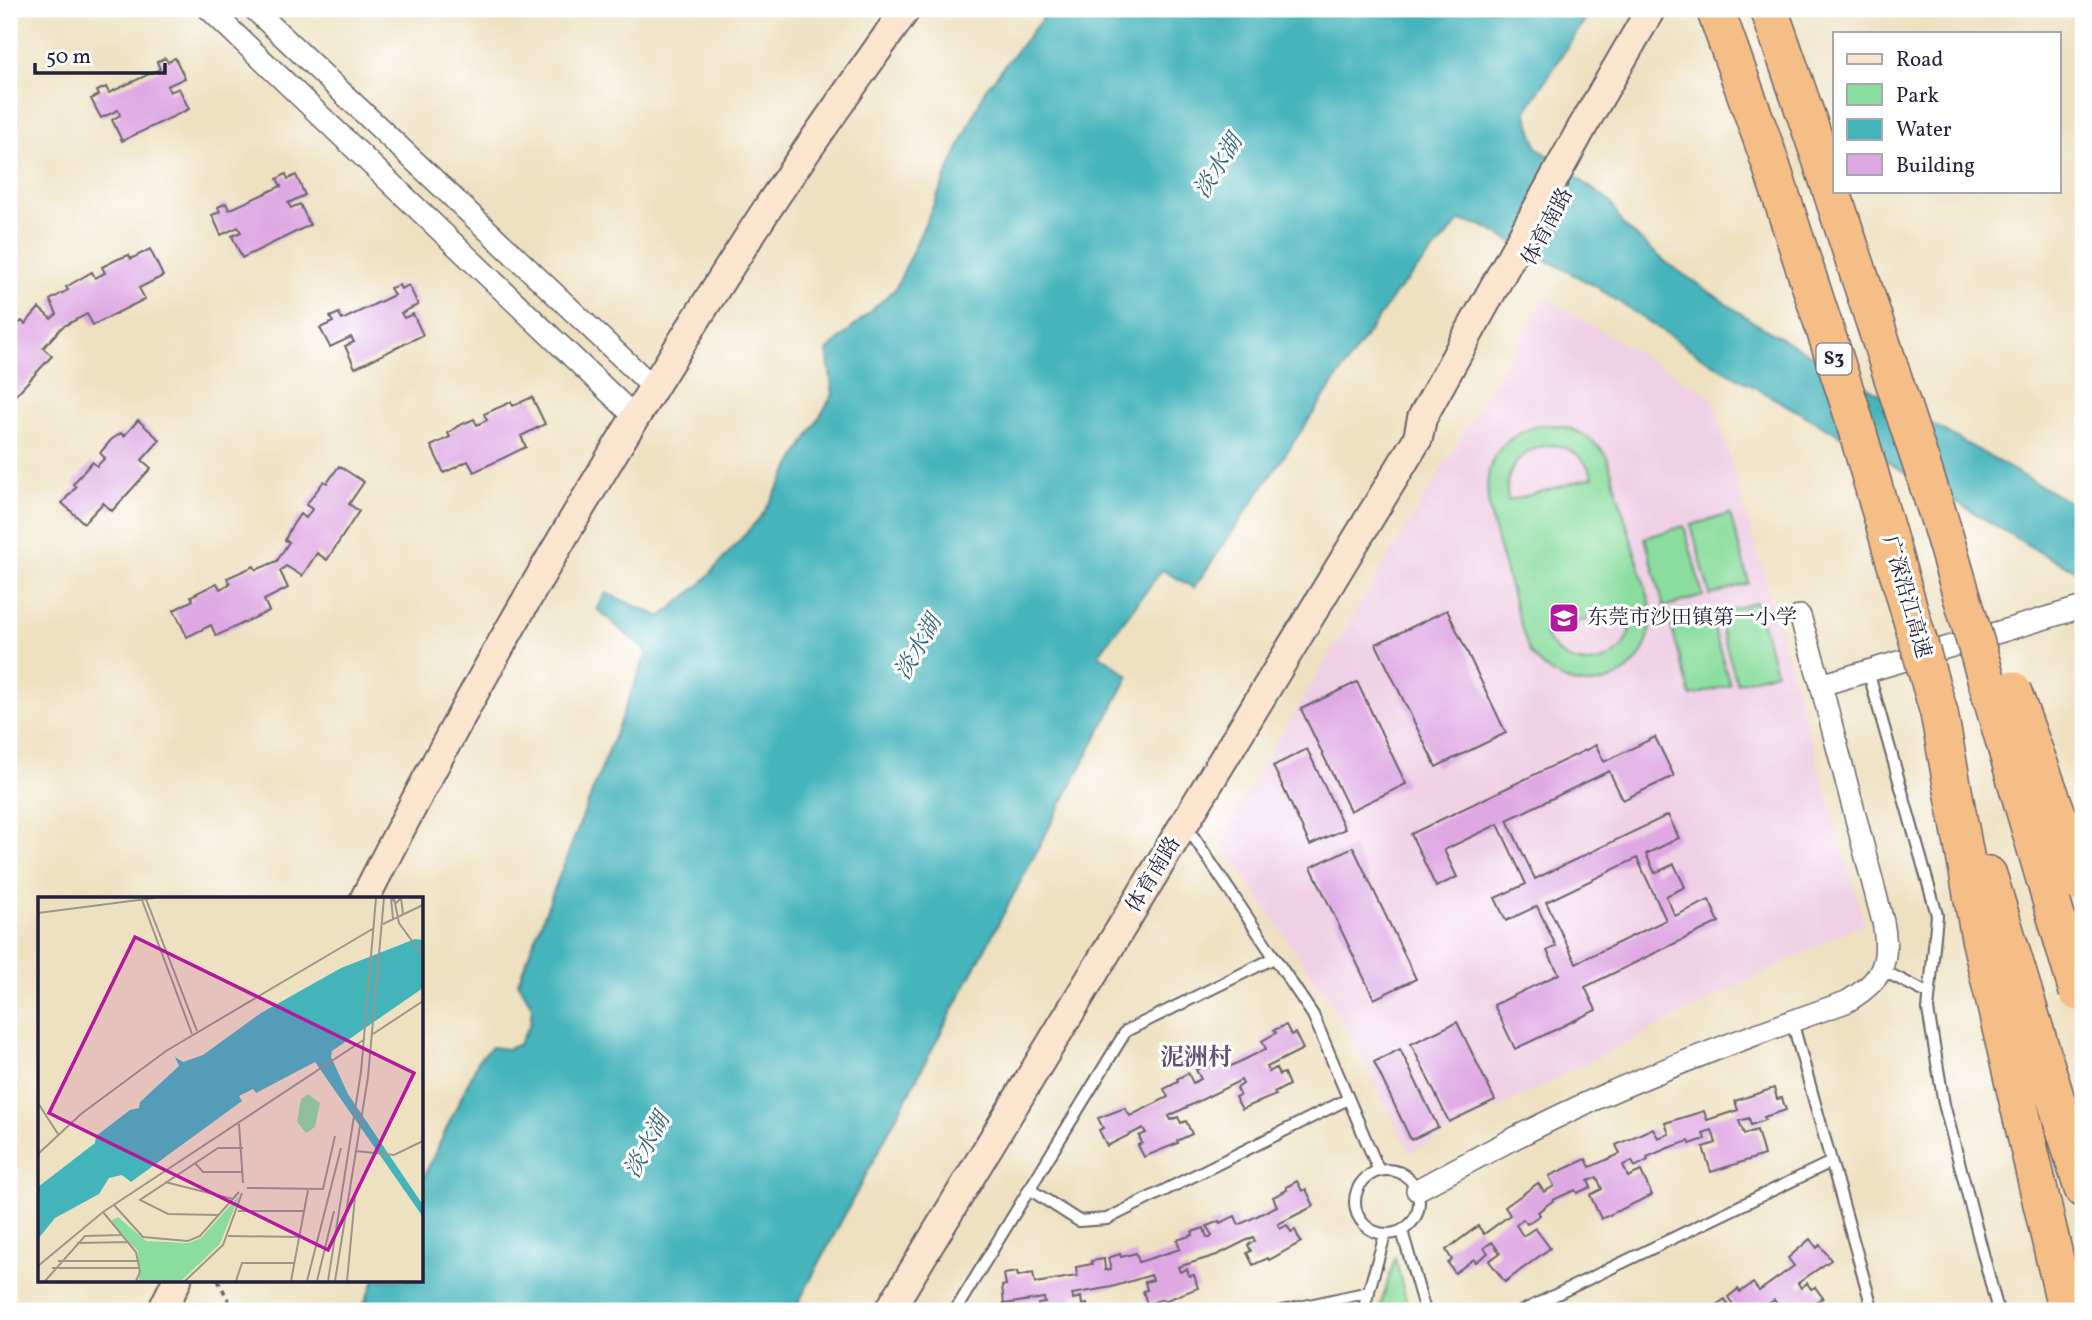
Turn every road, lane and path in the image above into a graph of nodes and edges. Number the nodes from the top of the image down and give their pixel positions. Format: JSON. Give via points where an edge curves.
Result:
{"nodes":[{"id":1,"x":209,"y":9,"type":"edge"},
{"id":2,"x":254,"y":9,"type":"edge"},
{"id":3,"x":906,"y":9,"type":"edge"},
{"id":4,"x":1651,"y":9,"type":"edge"},
{"id":5,"x":1672,"y":9,"type":"edge"},
{"id":6,"x":1715,"y":9,"type":"edge"},
{"id":7,"x":1769,"y":9,"type":"edge"},
{"id":8,"x":328,"y":77,"type":"junction"},
{"id":9,"x":306,"y":100,"type":"junction"},
{"id":10,"x":1591,"y":130,"type":"junction"},
{"id":11,"x":654,"y":388,"type":"junction"},
{"id":12,"x":636,"y":418,"type":"junction"},
{"id":13,"x":1939,"y":518,"type":"junction"},
{"id":14,"x":2083,"y":607,"type":"edge"},
{"id":15,"x":1800,"y":617,"type":"dead end"},
{"id":16,"x":1868,"y":671,"type":"junction"},
{"id":17,"x":1821,"y":685,"type":"junction"},
{"id":18,"x":1185,"y":824,"type":"junction"},
{"id":19,"x":2083,"y":885,"type":"edge"},
{"id":20,"x":366,"y":897,"type":"edge"},
{"id":21,"x":1274,"y":958,"type":"junction"},
{"id":22,"x":1882,"y":970,"type":"junction"},
{"id":23,"x":1929,"y":994,"type":"junction"},
{"id":24,"x":2081,"y":1000,"type":"edge"},
{"id":25,"x":2012,"y":1010,"type":"junction"},
{"id":26,"x":1792,"y":1021,"type":"junction"},
{"id":27,"x":1348,"y":1099,"type":"junction"},
{"id":28,"x":1831,"y":1162,"type":"junction"},
{"id":29,"x":1379,"y":1171,"type":"junction"},
{"id":30,"x":1029,"y":1189,"type":"junction"},
{"id":31,"x":2083,"y":1189,"type":"edge"},
{"id":32,"x":1417,"y":1190,"type":"junction"},
{"id":33,"x":1402,"y":1231,"type":"junction"},
{"id":34,"x":1385,"y":1235,"type":"junction"},
{"id":35,"x":176,"y":1282,"type":"edge"},
{"id":36,"x":219,"y":1282,"type":"edge"},
{"id":37,"x":1369,"y":1292,"type":"junction"},
{"id":38,"x":162,"y":1311,"type":"edge"},
{"id":39,"x":234,"y":1311,"type":"edge"},
{"id":40,"x":889,"y":1311,"type":"edge"},
{"id":41,"x":955,"y":1311,"type":"edge"},
{"id":42,"x":1282,"y":1311,"type":"edge"},
{"id":43,"x":1363,"y":1311,"type":"edge"},
{"id":44,"x":1425,"y":1311,"type":"edge"},
{"id":45,"x":1522,"y":1311,"type":"edge"},
{"id":46,"x":1873,"y":1311,"type":"edge"},
{"id":47,"x":1998,"y":1311,"type":"edge"},
{"id":48,"x":2067,"y":1311,"type":"edge"}],
"edges":[{"from":1,"to":9,"type":"street"},
{"from":2,"to":8,"type":"street"},
{"from":3,"to":11,"type":"street","via":[[768,208]]},
{"from":4,"to":10,"type":"street","name":"体育南路"},
{"from":5,"to":10,"type":"street","name":"体育南路"},
{"from":6,"to":25,"type":"highway","name":"广深沿江高速","number":"S3","bridge":true,"via":[[1851,409],[1939,713]]},
{"from":7,"to":13,"type":"highway","number":"S3"},
{"from":8,"to":9,"type":"street"},
{"from":8,"to":11,"type":"street"},
{"from":9,"to":12,"type":"street"},
{"from":10,"to":18,"type":"street","name":"体育南路","via":[[1482,330],[1422,418],[1418,438]]},
{"from":11,"to":12,"type":"street"},
{"from":12,"to":20,"type":"street","via":[[526,600]]},
{"from":13,"to":19,"type":"highway","bridge":true,"via":[[2008,679]]},
{"from":13,"to":24,"type":"highway","number":"S3","bridge":true},
{"from":14,"to":16,"type":"street"},
{"from":15,"to":17,"type":"street"},
{"from":16,"to":17,"type":"street"},
{"from":16,"to":23,"type":"lane","via":[[1937,915]]},
{"from":17,"to":22,"type":"street","via":[[1883,922],[1888,946]]},
{"from":18,"to":21,"type":"lane"},
{"from":18,"to":40,"type":"street","name":"体育南路"},
{"from":21,"to":27,"type":"lane","via":[[1312,1015]]},
{"from":21,"to":30,"type":"lane","via":[[1126,1031]]},
{"from":22,"to":23,"type":"lane"},
{"from":22,"to":26,"type":"street","via":[[1867,990],[1846,1002]]},
{"from":23,"to":47,"type":"lane","via":[[1944,1104]]},
{"from":25,"to":31,"type":"highway","name":"广深沿江高速","number":"S3"},
{"from":25,"to":48,"type":"highway"},
{"from":26,"to":28,"type":"lane"},
{"from":26,"to":32,"type":"street","via":[[1600,1097]]},
{"from":27,"to":29,"type":"lane"},
{"from":27,"to":30,"type":"lane","via":[[1107,1219],[1079,1221]]},
{"from":28,"to":45,"type":"lane"},
{"from":28,"to":46,"type":"lane"},
{"from":29,"to":32,"type":"lane","via":[[1405,1176]]},
{"from":29,"to":34,"type":"lane","via":[[1357,1188],[1354,1206],[1361,1223]]},
{"from":30,"to":41,"type":"lane"},
{"from":32,"to":33,"type":"lane","via":[[1416,1217]]},
{"from":33,"to":34,"type":"lane"},
{"from":33,"to":44,"type":"lane"},
{"from":34,"to":37,"type":"lane"},
{"from":35,"to":38,"type":"street"},
{"from":36,"to":39,"type":"path"},
{"from":37,"to":42,"type":"lane"},
{"from":37,"to":43,"type":"lane"}]}
